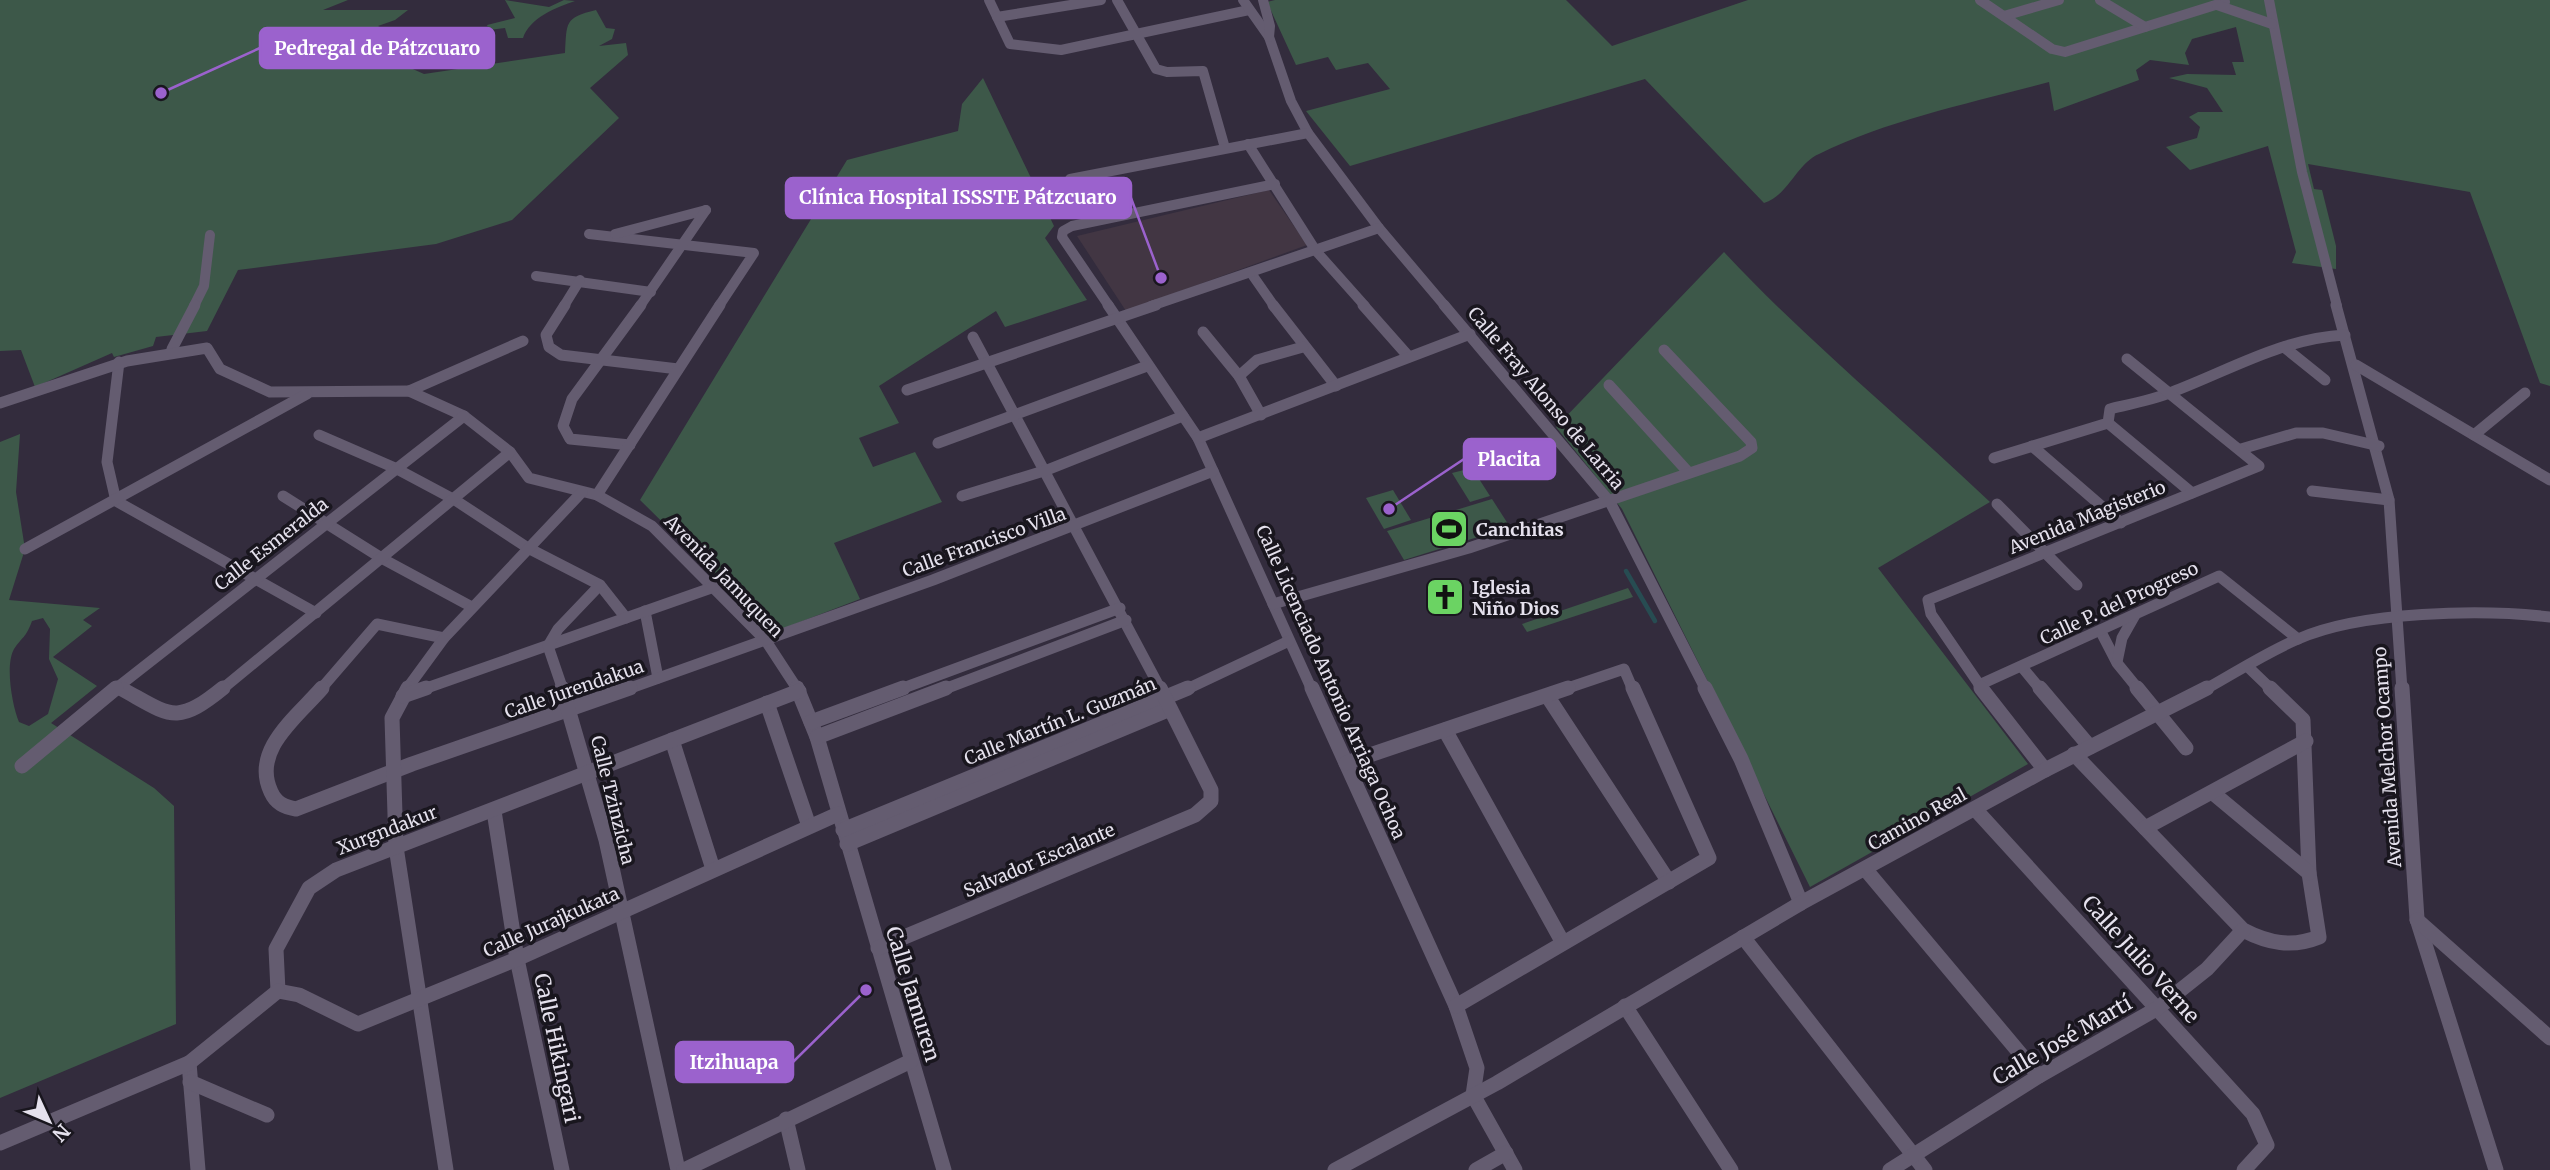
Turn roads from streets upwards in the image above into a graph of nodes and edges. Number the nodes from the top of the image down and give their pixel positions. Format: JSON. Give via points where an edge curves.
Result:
{"nodes":[{"id":1,"x":989,"y":0,"type":"edge"},
{"id":2,"x":1101,"y":0,"type":"edge"},
{"id":3,"x":1116,"y":0,"type":"edge"},
{"id":4,"x":1243,"y":0,"type":"edge"},
{"id":5,"x":1263,"y":0,"type":"edge"},
{"id":6,"x":1980,"y":0,"type":"edge"},
{"id":7,"x":2059,"y":0,"type":"edge"},
{"id":8,"x":2100,"y":0,"type":"edge"},
{"id":9,"x":2269,"y":0,"type":"edge"},
{"id":10,"x":2215,"y":2,"type":"edge"},
{"id":11,"x":1250,"y":10,"type":"junction"},
{"id":12,"x":997,"y":16,"type":"junction"},
{"id":13,"x":2004,"y":16,"type":"junction"},
{"id":14,"x":2272,"y":21,"type":"junction"},
{"id":15,"x":2144,"y":27,"type":"junction"},
{"id":16,"x":1134,"y":35,"type":"junction"},
{"id":17,"x":1269,"y":37,"type":"junction"},
{"id":18,"x":1161,"y":72,"type":"joint"},
{"id":19,"x":1308,"y":133,"type":"junction"},
{"id":20,"x":1248,"y":144,"type":"junction"},
{"id":21,"x":1225,"y":148,"type":"junction"},
{"id":22,"x":1070,"y":178,"type":"dead end"},
{"id":23,"x":1275,"y":184,"type":"junction"},
{"id":24,"x":1379,"y":228,"type":"junction"},
{"id":25,"x":589,"y":234,"type":"dead end"},
{"id":26,"x":210,"y":235,"type":"dead end"},
{"id":27,"x":608,"y":236,"type":"junction"},
{"id":28,"x":681,"y":245,"type":"junction"},
{"id":29,"x":1316,"y":251,"type":"junction"},
{"id":30,"x":754,"y":253,"type":"joint"},
{"id":31,"x":1251,"y":273,"type":"junction"},
{"id":32,"x":536,"y":276,"type":"dead end"},
{"id":33,"x":580,"y":280,"type":"junction"},
{"id":34,"x":651,"y":292,"type":"junction"},
{"id":35,"x":1116,"y":316,"type":"junction"},
{"id":36,"x":1203,"y":332,"type":"dead end"},
{"id":37,"x":1470,"y":334,"type":"junction"},
{"id":38,"x":2345,"y":335,"type":"junction"},
{"id":39,"x":973,"y":337,"type":"dead end"},
{"id":40,"x":523,"y":341,"type":"dead end"},
{"id":41,"x":1303,"y":347,"type":"junction"},
{"id":42,"x":2284,"y":347,"type":"junction"},
{"id":43,"x":172,"y":349,"type":"junction"},
{"id":44,"x":1664,"y":350,"type":"dead end"},
{"id":45,"x":1409,"y":357,"type":"junction"},
{"id":46,"x":2127,"y":359,"type":"dead end"},
{"id":47,"x":603,"y":361,"type":"junction"},
{"id":48,"x":119,"y":362,"type":"junction"},
{"id":49,"x":987,"y":363,"type":"junction"},
{"id":50,"x":2356,"y":365,"type":"junction"},
{"id":51,"x":1147,"y":366,"type":"junction"},
{"id":52,"x":678,"y":369,"type":"junction"},
{"id":53,"x":1239,"y":376,"type":"junction"},
{"id":54,"x":2325,"y":380,"type":"dead end"},
{"id":55,"x":1609,"y":385,"type":"dead end"},
{"id":56,"x":1336,"y":386,"type":"junction"},
{"id":57,"x":907,"y":390,"type":"dead end"},
{"id":58,"x":410,"y":391,"type":"junction"},
{"id":59,"x":2169,"y":393,"type":"junction"},
{"id":60,"x":2525,"y":393,"type":"dead end"},
{"id":61,"x":307,"y":394,"type":"junction"},
{"id":62,"x":0,"y":403,"type":"edge"},
{"id":63,"x":1015,"y":415,"type":"junction"},
{"id":64,"x":1261,"y":415,"type":"junction"},
{"id":65,"x":464,"y":416,"type":"junction"},
{"id":66,"x":1183,"y":416,"type":"junction"},
{"id":67,"x":2108,"y":423,"type":"junction"},
{"id":68,"x":319,"y":435,"type":"dead end"},
{"id":69,"x":2474,"y":435,"type":"junction"},
{"id":70,"x":1198,"y":438,"type":"junction"},
{"id":71,"x":938,"y":443,"type":"dead end"},
{"id":72,"x":629,"y":445,"type":"junction"},
{"id":73,"x":2032,"y":446,"type":"junction"},
{"id":74,"x":2379,"y":446,"type":"junction"},
{"id":75,"x":2241,"y":449,"type":"junction"},
{"id":76,"x":510,"y":452,"type":"junction"},
{"id":77,"x":1994,"y":457,"type":"dead end"},
{"id":78,"x":395,"y":468,"type":"junction"},
{"id":79,"x":1047,"y":470,"type":"junction"},
{"id":80,"x":1213,"y":471,"type":"junction"},
{"id":81,"x":1689,"y":472,"type":"junction"},
{"id":82,"x":2550,"y":480,"type":"edge"},
{"id":83,"x":2312,"y":491,"type":"dead end"},
{"id":84,"x":582,"y":492,"type":"junction"},
{"id":85,"x":2192,"y":493,"type":"junction"},
{"id":86,"x":597,"y":495,"type":"junction"},
{"id":87,"x":283,"y":496,"type":"dead end"},
{"id":88,"x":962,"y":496,"type":"dead end"},
{"id":89,"x":455,"y":500,"type":"junction"},
{"id":90,"x":2389,"y":500,"type":"junction"},
{"id":91,"x":116,"y":501,"type":"junction"},
{"id":92,"x":1610,"y":502,"type":"junction"},
{"id":93,"x":1997,"y":504,"type":"dead end"},
{"id":94,"x":326,"y":523,"type":"junction"},
{"id":95,"x":2121,"y":523,"type":"junction"},
{"id":96,"x":1075,"y":527,"type":"junction"},
{"id":97,"x":528,"y":548,"type":"junction"},
{"id":98,"x":25,"y":549,"type":"dead end"},
{"id":99,"x":2044,"y":552,"type":"junction"},
{"id":100,"x":383,"y":559,"type":"junction"},
{"id":101,"x":254,"y":581,"type":"junction"},
{"id":102,"x":600,"y":585,"type":"junction"},
{"id":103,"x":2077,"y":585,"type":"dead end"},
{"id":104,"x":714,"y":587,"type":"junction"},
{"id":105,"x":1273,"y":604,"type":"junction"},
{"id":106,"x":471,"y":607,"type":"junction"},
{"id":107,"x":645,"y":611,"type":"junction"},
{"id":108,"x":316,"y":613,"type":"junction"},
{"id":109,"x":1123,"y":614,"type":"junction"},
{"id":110,"x":2136,"y":614,"type":"junction"},
{"id":111,"x":2550,"y":617,"type":"edge"},
{"id":112,"x":626,"y":618,"type":"junction"},
{"id":113,"x":2397,"y":619,"type":"junction"},
{"id":114,"x":2101,"y":632,"type":"junction"},
{"id":115,"x":444,"y":638,"type":"junction"},
{"id":116,"x":2298,"y":639,"type":"junction"},
{"id":117,"x":766,"y":641,"type":"junction"},
{"id":118,"x":1289,"y":642,"type":"junction"},
{"id":119,"x":548,"y":646,"type":"junction"},
{"id":120,"x":2117,"y":663,"type":"junction"},
{"id":121,"x":2246,"y":666,"type":"junction"},
{"id":122,"x":2022,"y":667,"type":"junction"},
{"id":123,"x":966,"y":673,"type":"junction"},
{"id":124,"x":659,"y":678,"type":"junction"},
{"id":125,"x":1979,"y":685,"type":"junction"},
{"id":126,"x":118,"y":687,"type":"junction"},
{"id":127,"x":799,"y":691,"type":"junction"},
{"id":128,"x":402,"y":696,"type":"junction"},
{"id":129,"x":1548,"y":697,"type":"junction"},
{"id":130,"x":101,"y":700,"type":"joint"},
{"id":131,"x":768,"y":703,"type":"junction"},
{"id":132,"x":1168,"y":704,"type":"junction"},
{"id":133,"x":570,"y":708,"type":"junction"},
{"id":134,"x":2159,"y":714,"type":"junction"},
{"id":135,"x":811,"y":722,"type":"junction"},
{"id":136,"x":1445,"y":730,"type":"junction"},
{"id":137,"x":817,"y":737,"type":"junction"},
{"id":138,"x":672,"y":740,"type":"junction"},
{"id":139,"x":2306,"y":741,"type":"junction"},
{"id":140,"x":2090,"y":747,"type":"junction"},
{"id":141,"x":2186,"y":748,"type":"dead end"},
{"id":142,"x":2074,"y":754,"type":"junction"},
{"id":143,"x":1346,"y":763,"type":"junction"},
{"id":144,"x":22,"y":766,"type":"dead end"},
{"id":145,"x":392,"y":770,"type":"junction"},
{"id":146,"x":2045,"y":770,"type":"junction"},
{"id":147,"x":587,"y":774,"type":"junction"},
{"id":148,"x":2213,"y":793,"type":"junction"},
{"id":149,"x":1975,"y":809,"type":"junction"},
{"id":150,"x":494,"y":811,"type":"junction"},
{"id":151,"x":838,"y":814,"type":"junction"},
{"id":152,"x":809,"y":826,"type":"junction"},
{"id":153,"x":2145,"y":828,"type":"junction"},
{"id":154,"x":845,"y":837,"type":"junction"},
{"id":155,"x":396,"y":847,"type":"junction"},
{"id":156,"x":1709,"y":858,"type":"joint"},
{"id":157,"x":713,"y":869,"type":"junction"},
{"id":158,"x":1866,"y":870,"type":"junction"},
{"id":159,"x":2309,"y":873,"type":"junction"},
{"id":160,"x":1669,"y":882,"type":"junction"},
{"id":161,"x":1801,"y":903,"type":"junction"},
{"id":162,"x":621,"y":912,"type":"junction"},
{"id":163,"x":2417,"y":919,"type":"junction"},
{"id":164,"x":2244,"y":930,"type":"junction"},
{"id":165,"x":1744,"y":937,"type":"junction"},
{"id":166,"x":1563,"y":943,"type":"junction"},
{"id":167,"x":878,"y":948,"type":"junction"},
{"id":168,"x":517,"y":959,"type":"junction"},
{"id":169,"x":278,"y":991,"type":"junction"},
{"id":170,"x":420,"y":1000,"type":"junction"},
{"id":171,"x":1455,"y":1006,"type":"junction"},
{"id":172,"x":1625,"y":1006,"type":"junction"},
{"id":173,"x":2158,"y":1008,"type":"junction"},
{"id":174,"x":2550,"y":1038,"type":"edge"},
{"id":175,"x":911,"y":1061,"type":"junction"},
{"id":176,"x":188,"y":1063,"type":"junction"},
{"id":177,"x":2039,"y":1076,"type":"junction"},
{"id":178,"x":190,"y":1082,"type":"junction"},
{"id":179,"x":1473,"y":1096,"type":"junction"},
{"id":180,"x":267,"y":1115,"type":"dead end"},
{"id":181,"x":786,"y":1119,"type":"junction"},
{"id":182,"x":0,"y":1143,"type":"edge"},
{"id":183,"x":1506,"y":1153,"type":"junction"},
{"id":184,"x":1913,"y":1156,"type":"junction"},
{"id":185,"x":198,"y":1170,"type":"edge"},
{"id":186,"x":446,"y":1170,"type":"edge"},
{"id":187,"x":562,"y":1170,"type":"edge"},
{"id":188,"x":678,"y":1170,"type":"edge"},
{"id":189,"x":684,"y":1170,"type":"edge"},
{"id":190,"x":798,"y":1170,"type":"edge"},
{"id":191,"x":944,"y":1170,"type":"edge"},
{"id":192,"x":1335,"y":1170,"type":"edge"},
{"id":193,"x":1476,"y":1170,"type":"edge"},
{"id":194,"x":1515,"y":1170,"type":"edge"},
{"id":195,"x":1731,"y":1170,"type":"edge"},
{"id":196,"x":1890,"y":1170,"type":"edge"},
{"id":197,"x":1924,"y":1170,"type":"edge"},
{"id":198,"x":2244,"y":1170,"type":"edge"},
{"id":199,"x":2496,"y":1170,"type":"edge"}],
"edges":[{"from":1,"to":12,"type":"street"},
{"from":2,"to":12,"type":"street"},
{"from":3,"to":16,"type":"street"},
{"from":4,"to":11,"type":"street","name":"Calle Fray Alonso de Larria"},
{"from":5,"to":17,"type":"street"},
{"from":6,"to":13,"type":"street"},
{"from":7,"to":13,"type":"street"},
{"from":8,"to":15,"type":"street"},
{"from":9,"to":14,"type":"street","name":"Avenida Melchor Ocampo"},
{"from":10,"to":14,"type":"street"},
{"from":10,"to":15,"type":"street"},
{"from":11,"to":16,"type":"street"},
{"from":11,"to":17,"type":"street","name":"Calle Fray Alonso de Larria"},
{"from":12,"to":16,"type":"street","via":[[1010,44],[1061,50]]},
{"from":13,"to":15,"type":"street","via":[[2052,49],[2064,52]]},
{"from":14,"to":38,"type":"street","name":"Avenida Melchor Ocampo","via":[[2282,83]]},
{"from":16,"to":18,"type":"street"},
{"from":17,"to":19,"type":"street","name":"Calle Fray Alonso de Larria"},
{"from":18,"to":21,"type":"street","via":[[1203,71]]},
{"from":19,"to":20,"type":"street"},
{"from":19,"to":24,"type":"street","name":"Calle Fray Alonso de Larria"},
{"from":20,"to":21,"type":"street"},
{"from":20,"to":23,"type":"street"},
{"from":21,"to":22,"type":"street"},
{"from":23,"to":29,"type":"street"},
{"from":23,"to":35,"type":"street","name":"Calle Licenciado Antonio Arriaga Ochoa","via":[[1063,231],[1062,237]]},
{"from":24,"to":29,"type":"street"},
{"from":24,"to":37,"type":"street","name":"Calle Fray Alonso de Larria"},
{"from":25,"to":27,"type":"street"},
{"from":26,"to":43,"type":"street","via":[[204,286]]},
{"from":27,"to":28,"type":"street"},
{"from":27,"to":28,"type":"street","via":[[706,209]]},
{"from":28,"to":30,"type":"street"},
{"from":28,"to":34,"type":"street"},
{"from":29,"to":31,"type":"street"},
{"from":29,"to":45,"type":"street"},
{"from":30,"to":52,"type":"street"},
{"from":31,"to":35,"type":"street"},
{"from":31,"to":41,"type":"street"},
{"from":32,"to":33,"type":"street"},
{"from":33,"to":34,"type":"street"},
{"from":33,"to":47,"type":"street","via":[[546,335],[549,347],[561,355]]},
{"from":34,"to":47,"type":"street"},
{"from":35,"to":49,"type":"street"},
{"from":35,"to":51,"type":"street","name":"Calle Licenciado Antonio Arriaga Ochoa"},
{"from":36,"to":53,"type":"street"},
{"from":37,"to":45,"type":"street"},
{"from":37,"to":92,"type":"street","name":"Calle Fray Alonso de Larria"},
{"from":38,"to":42,"type":"street","via":[[2324,334]]},
{"from":38,"to":50,"type":"street","name":"Avenida Melchor Ocampo"},
{"from":39,"to":49,"type":"street"},
{"from":40,"to":58,"type":"street"},
{"from":41,"to":53,"type":"street","via":[[1256,360]]},
{"from":41,"to":56,"type":"street"},
{"from":42,"to":54,"type":"street"},
{"from":42,"to":59,"type":"street"},
{"from":43,"to":48,"type":"street"},
{"from":43,"to":61,"type":"street","name":"Avenida Jamuquen","via":[[207,348],[220,369],[271,393]]},
{"from":44,"to":81,"type":"street","via":[[1751,442],[1752,448],[1740,456]]},
{"from":45,"to":56,"type":"street"},
{"from":46,"to":59,"type":"street"},
{"from":47,"to":52,"type":"street"},
{"from":47,"to":72,"type":"street","via":[[572,399],[563,426],[570,439]]},
{"from":48,"to":62,"type":"street"},
{"from":48,"to":91,"type":"street","via":[[107,463]]},
{"from":49,"to":57,"type":"street"},
{"from":49,"to":63,"type":"street"},
{"from":50,"to":69,"type":"street"},
{"from":50,"to":74,"type":"street","name":"Avenida Melchor Ocampo"},
{"from":51,"to":63,"type":"street"},
{"from":51,"to":66,"type":"street","name":"Calle Licenciado Antonio Arriaga Ochoa"},
{"from":52,"to":72,"type":"street"},
{"from":53,"to":64,"type":"street"},
{"from":55,"to":81,"type":"street"},
{"from":56,"to":64,"type":"street"},
{"from":58,"to":61,"type":"street","name":"Avenida Jamuquen"},
{"from":58,"to":65,"type":"street","name":"Avenida Jamuquen"},
{"from":59,"to":67,"type":"street","via":[[2110,409]]},
{"from":59,"to":75,"type":"street"},
{"from":60,"to":69,"type":"street"},
{"from":61,"to":91,"type":"street"},
{"from":63,"to":71,"type":"street"},
{"from":63,"to":79,"type":"street"},
{"from":64,"to":70,"type":"street"},
{"from":65,"to":76,"type":"street","name":"Avenida Jamuquen"},
{"from":65,"to":78,"type":"street","name":"Calle Esmeralda"},
{"from":66,"to":70,"type":"street","name":"Calle Licenciado Antonio Arriaga Ochoa"},
{"from":66,"to":79,"type":"street"},
{"from":67,"to":73,"type":"street"},
{"from":67,"to":85,"type":"street"},
{"from":68,"to":78,"type":"street"},
{"from":69,"to":82,"type":"street"},
{"from":70,"to":80,"type":"street","name":"Calle Licenciado Antonio Arriaga Ochoa"},
{"from":72,"to":86,"type":"street"},
{"from":73,"to":77,"type":"street"},
{"from":73,"to":95,"type":"street"},
{"from":74,"to":75,"type":"street","via":[[2323,433],[2296,433]]},
{"from":74,"to":90,"type":"street","name":"Avenida Melchor Ocampo"},
{"from":75,"to":85,"type":"street","name":"Avenida Magisterio","via":[[2259,466]]},
{"from":76,"to":84,"type":"street","name":"Avenida Jamuquen","via":[[529,478]]},
{"from":76,"to":89,"type":"street"},
{"from":78,"to":89,"type":"street"},
{"from":78,"to":94,"type":"street","name":"Calle Esmeralda"},
{"from":79,"to":88,"type":"street"},
{"from":79,"to":96,"type":"street"},
{"from":80,"to":96,"type":"street","name":"Calle Francisco Villa"},
{"from":80,"to":105,"type":"street","name":"Calle Licenciado Antonio Arriaga Ochoa"},
{"from":81,"to":92,"type":"street"},
{"from":83,"to":90,"type":"street"},
{"from":84,"to":86,"type":"street","name":"Avenida Jamuquen"},
{"from":84,"to":97,"type":"street"},
{"from":85,"to":95,"type":"street","name":"Avenida Magisterio"},
{"from":86,"to":104,"type":"street","name":"Avenida Jamuquen","via":[[652,526]]},
{"from":87,"to":94,"type":"street"},
{"from":89,"to":97,"type":"street"},
{"from":89,"to":100,"type":"street"},
{"from":90,"to":113,"type":"street","name":"Avenida Melchor Ocampo"},
{"from":91,"to":98,"type":"street"},
{"from":91,"to":101,"type":"street"},
{"from":92,"to":105,"type":"street","via":[[1414,565]]},
{"from":92,"to":161,"type":"street","name":"Calle Fray Alonso de Larria","via":[[1741,759]]},
{"from":93,"to":99,"type":"street"},
{"from":94,"to":100,"type":"street"},
{"from":94,"to":101,"type":"street","name":"Calle Esmeralda"},
{"from":95,"to":99,"type":"street","name":"Avenida Magisterio"},
{"from":96,"to":109,"type":"street"},
{"from":96,"to":117,"type":"street","name":"Calle Francisco Villa"},
{"from":97,"to":102,"type":"street"},
{"from":97,"to":106,"type":"street"},
{"from":99,"to":103,"type":"street"},
{"from":99,"to":125,"type":"street","name":"Avenida Magisterio","via":[[1928,600],[1931,614]]},
{"from":100,"to":106,"type":"street"},
{"from":100,"to":108,"type":"street"},
{"from":101,"to":108,"type":"street"},
{"from":101,"to":126,"type":"street","name":"Calle Esmeralda"},
{"from":102,"to":112,"type":"street"},
{"from":102,"to":119,"type":"street"},
{"from":104,"to":107,"type":"street"},
{"from":104,"to":117,"type":"street","name":"Avenida Jamuquen"},
{"from":105,"to":118,"type":"street","name":"Calle Licenciado Antonio Arriaga Ochoa"},
{"from":106,"to":115,"type":"street"},
{"from":107,"to":112,"type":"street"},
{"from":107,"to":124,"type":"street"},
{"from":108,"to":126,"type":"street","via":[[183,716]]},
{"from":109,"to":123,"type":"street"},
{"from":109,"to":132,"type":"street"},
{"from":110,"to":114,"type":"street","name":"Calle P. del Progreso"},
{"from":110,"to":116,"type":"street","name":"Calle P. del Progreso","via":[[2219,576]]},
{"from":110,"to":120,"type":"street","via":[[2122,638]]},
{"from":111,"to":113,"type":"street","name":"Camino Real","via":[[2498,611]]},
{"from":112,"to":119,"type":"street"},
{"from":113,"to":116,"type":"street","name":"Camino Real","via":[[2346,623]]},
{"from":113,"to":163,"type":"street","name":"Avenida Melchor Ocampo"},
{"from":114,"to":120,"type":"street"},
{"from":114,"to":122,"type":"street","name":"Calle P. del Progreso"},
{"from":115,"to":128,"type":"street"},
{"from":115,"to":145,"type":"street","name":"Calle Jurendakua","via":[[377,624],[267,752],[264,765],[277,805],[285,809],[296,809]]},
{"from":116,"to":121,"type":"street","name":"Camino Real"},
{"from":117,"to":124,"type":"street","name":"Calle Jurendakua"},
{"from":117,"to":127,"type":"street","name":"Avenida Jamuquen"},
{"from":118,"to":132,"type":"street","name":"Calle Martín L. Guzmán"},
{"from":118,"to":143,"type":"street","name":"Calle Licenciado Antonio Arriaga Ochoa"},
{"from":119,"to":128,"type":"street"},
{"from":119,"to":133,"type":"street","name":"Calle Tzinzicha"},
{"from":120,"to":134,"type":"street"},
{"from":121,"to":134,"type":"street","name":"Camino Real"},
{"from":121,"to":139,"type":"street","via":[[2303,720]]},
{"from":122,"to":125,"type":"street","name":"Calle P. del Progreso"},
{"from":122,"to":140,"type":"street"},
{"from":123,"to":135,"type":"street"},
{"from":123,"to":137,"type":"street"},
{"from":124,"to":133,"type":"street","name":"Calle Jurendakua"},
{"from":125,"to":146,"type":"street"},
{"from":126,"to":130,"type":"street","name":"Calle Esmeralda"},
{"from":127,"to":131,"type":"street","name":"Xurgndakur"},
{"from":127,"to":135,"type":"street","name":"Avenida Jamuquen"},
{"from":128,"to":145,"type":"street","via":[[392,718]]},
{"from":129,"to":136,"type":"street"},
{"from":129,"to":156,"type":"street","via":[[1624,669]]},
{"from":129,"to":160,"type":"street"},
{"from":130,"to":144,"type":"street"},
{"from":131,"to":138,"type":"street","name":"Xurgndakur"},
{"from":131,"to":152,"type":"street"},
{"from":132,"to":154,"type":"street","name":"Calle Martín L. Guzmán"},
{"from":132,"to":167,"type":"street","name":"Salvador Escalante","via":[[1211,790],[1211,801],[1195,815]]},
{"from":133,"to":145,"type":"street","name":"Calle Jurendakua"},
{"from":133,"to":147,"type":"street","name":"Calle Tzinzicha"},
{"from":134,"to":140,"type":"street","name":"Camino Real"},
{"from":134,"to":141,"type":"street"},
{"from":135,"to":137,"type":"street","name":"Avenida Jamuquen"},
{"from":136,"to":143,"type":"street"},
{"from":136,"to":166,"type":"street"},
{"from":137,"to":151,"type":"street","name":"Avenida Jamuquen"},
{"from":138,"to":147,"type":"street","name":"Xurgndakur"},
{"from":138,"to":157,"type":"street"},
{"from":139,"to":148,"type":"street"},
{"from":139,"to":159,"type":"street"},
{"from":140,"to":142,"type":"street","name":"Camino Real"},
{"from":142,"to":146,"type":"street","name":"Camino Real"},
{"from":142,"to":153,"type":"street"},
{"from":143,"to":171,"type":"street","name":"Calle Licenciado Antonio Arriaga Ochoa"},
{"from":145,"to":155,"type":"street"},
{"from":146,"to":149,"type":"street","name":"Camino Real"},
{"from":147,"to":150,"type":"street","name":"Xurgndakur"},
{"from":147,"to":162,"type":"street","name":"Calle Tzinzicha"},
{"from":148,"to":153,"type":"street"},
{"from":148,"to":159,"type":"street"},
{"from":149,"to":158,"type":"street","name":"Camino Real"},
{"from":149,"to":173,"type":"street","name":"Calle Julio Verne"},
{"from":150,"to":155,"type":"street","name":"Xurgndakur"},
{"from":150,"to":168,"type":"street","name":"Calle Hikingari"},
{"from":151,"to":152,"type":"street","name":"Calle Jurajkukata"},
{"from":151,"to":154,"type":"street","name":"Calle Jamuren"},
{"from":152,"to":157,"type":"street","name":"Calle Jurajkukata"},
{"from":153,"to":164,"type":"street"},
{"from":154,"to":167,"type":"street","name":"Calle Jamuren"},
{"from":155,"to":169,"type":"street","name":"Xurgndakur","via":[[336,870],[309,888],[275,949]]},
{"from":155,"to":170,"type":"street"},
{"from":156,"to":160,"type":"street"},
{"from":157,"to":162,"type":"street","name":"Calle Jurajkukata"},
{"from":158,"to":161,"type":"street","name":"Camino Real"},
{"from":158,"to":177,"type":"street"},
{"from":159,"to":164,"type":"street","via":[[2319,937],[2302,945],[2263,941]]},
{"from":160,"to":166,"type":"street"},
{"from":161,"to":165,"type":"street","name":"Camino Real"},
{"from":162,"to":168,"type":"street","name":"Calle Jurajkukata"},
{"from":162,"to":188,"type":"street","name":"Calle Tzinzicha"},
{"from":163,"to":174,"type":"street"},
{"from":163,"to":199,"type":"street","name":"Avenida Melchor Ocampo"},
{"from":164,"to":173,"type":"street","name":"Calle José Martí","via":[[2207,969]]},
{"from":165,"to":172,"type":"street","name":"Camino Real"},
{"from":165,"to":184,"type":"street"},
{"from":166,"to":171,"type":"street"},
{"from":167,"to":175,"type":"street","name":"Calle Jamuren"},
{"from":168,"to":170,"type":"street","name":"Calle Jurajkukata"},
{"from":168,"to":187,"type":"street","name":"Calle Hikingari"},
{"from":169,"to":170,"type":"street","name":"Calle Jurajkukata","via":[[299,995],[358,1024]]},
{"from":169,"to":176,"type":"street"},
{"from":170,"to":186,"type":"street"},
{"from":171,"to":179,"type":"street","name":"Calle Licenciado Antonio Arriaga Ochoa","via":[[1477,1068]]},
{"from":172,"to":179,"type":"street","name":"Camino Real"},
{"from":172,"to":195,"type":"street"},
{"from":173,"to":177,"type":"street","name":"Calle José Martí"},
{"from":173,"to":198,"type":"street","name":"Calle Julio Verne","via":[[2253,1114],[2267,1144]]},
{"from":175,"to":181,"type":"street"},
{"from":175,"to":191,"type":"street","name":"Calle Jamuren"},
{"from":176,"to":178,"type":"street"},
{"from":176,"to":182,"type":"street"},
{"from":177,"to":184,"type":"street","name":"Calle José Martí"},
{"from":178,"to":180,"type":"street"},
{"from":178,"to":185,"type":"street"},
{"from":179,"to":183,"type":"street"},
{"from":179,"to":192,"type":"street","name":"Camino Real"},
{"from":181,"to":189,"type":"street"},
{"from":181,"to":190,"type":"street"},
{"from":183,"to":193,"type":"street"},
{"from":183,"to":194,"type":"street"},
{"from":184,"to":196,"type":"street","name":"Calle José Martí"},
{"from":184,"to":197,"type":"street"}]}
